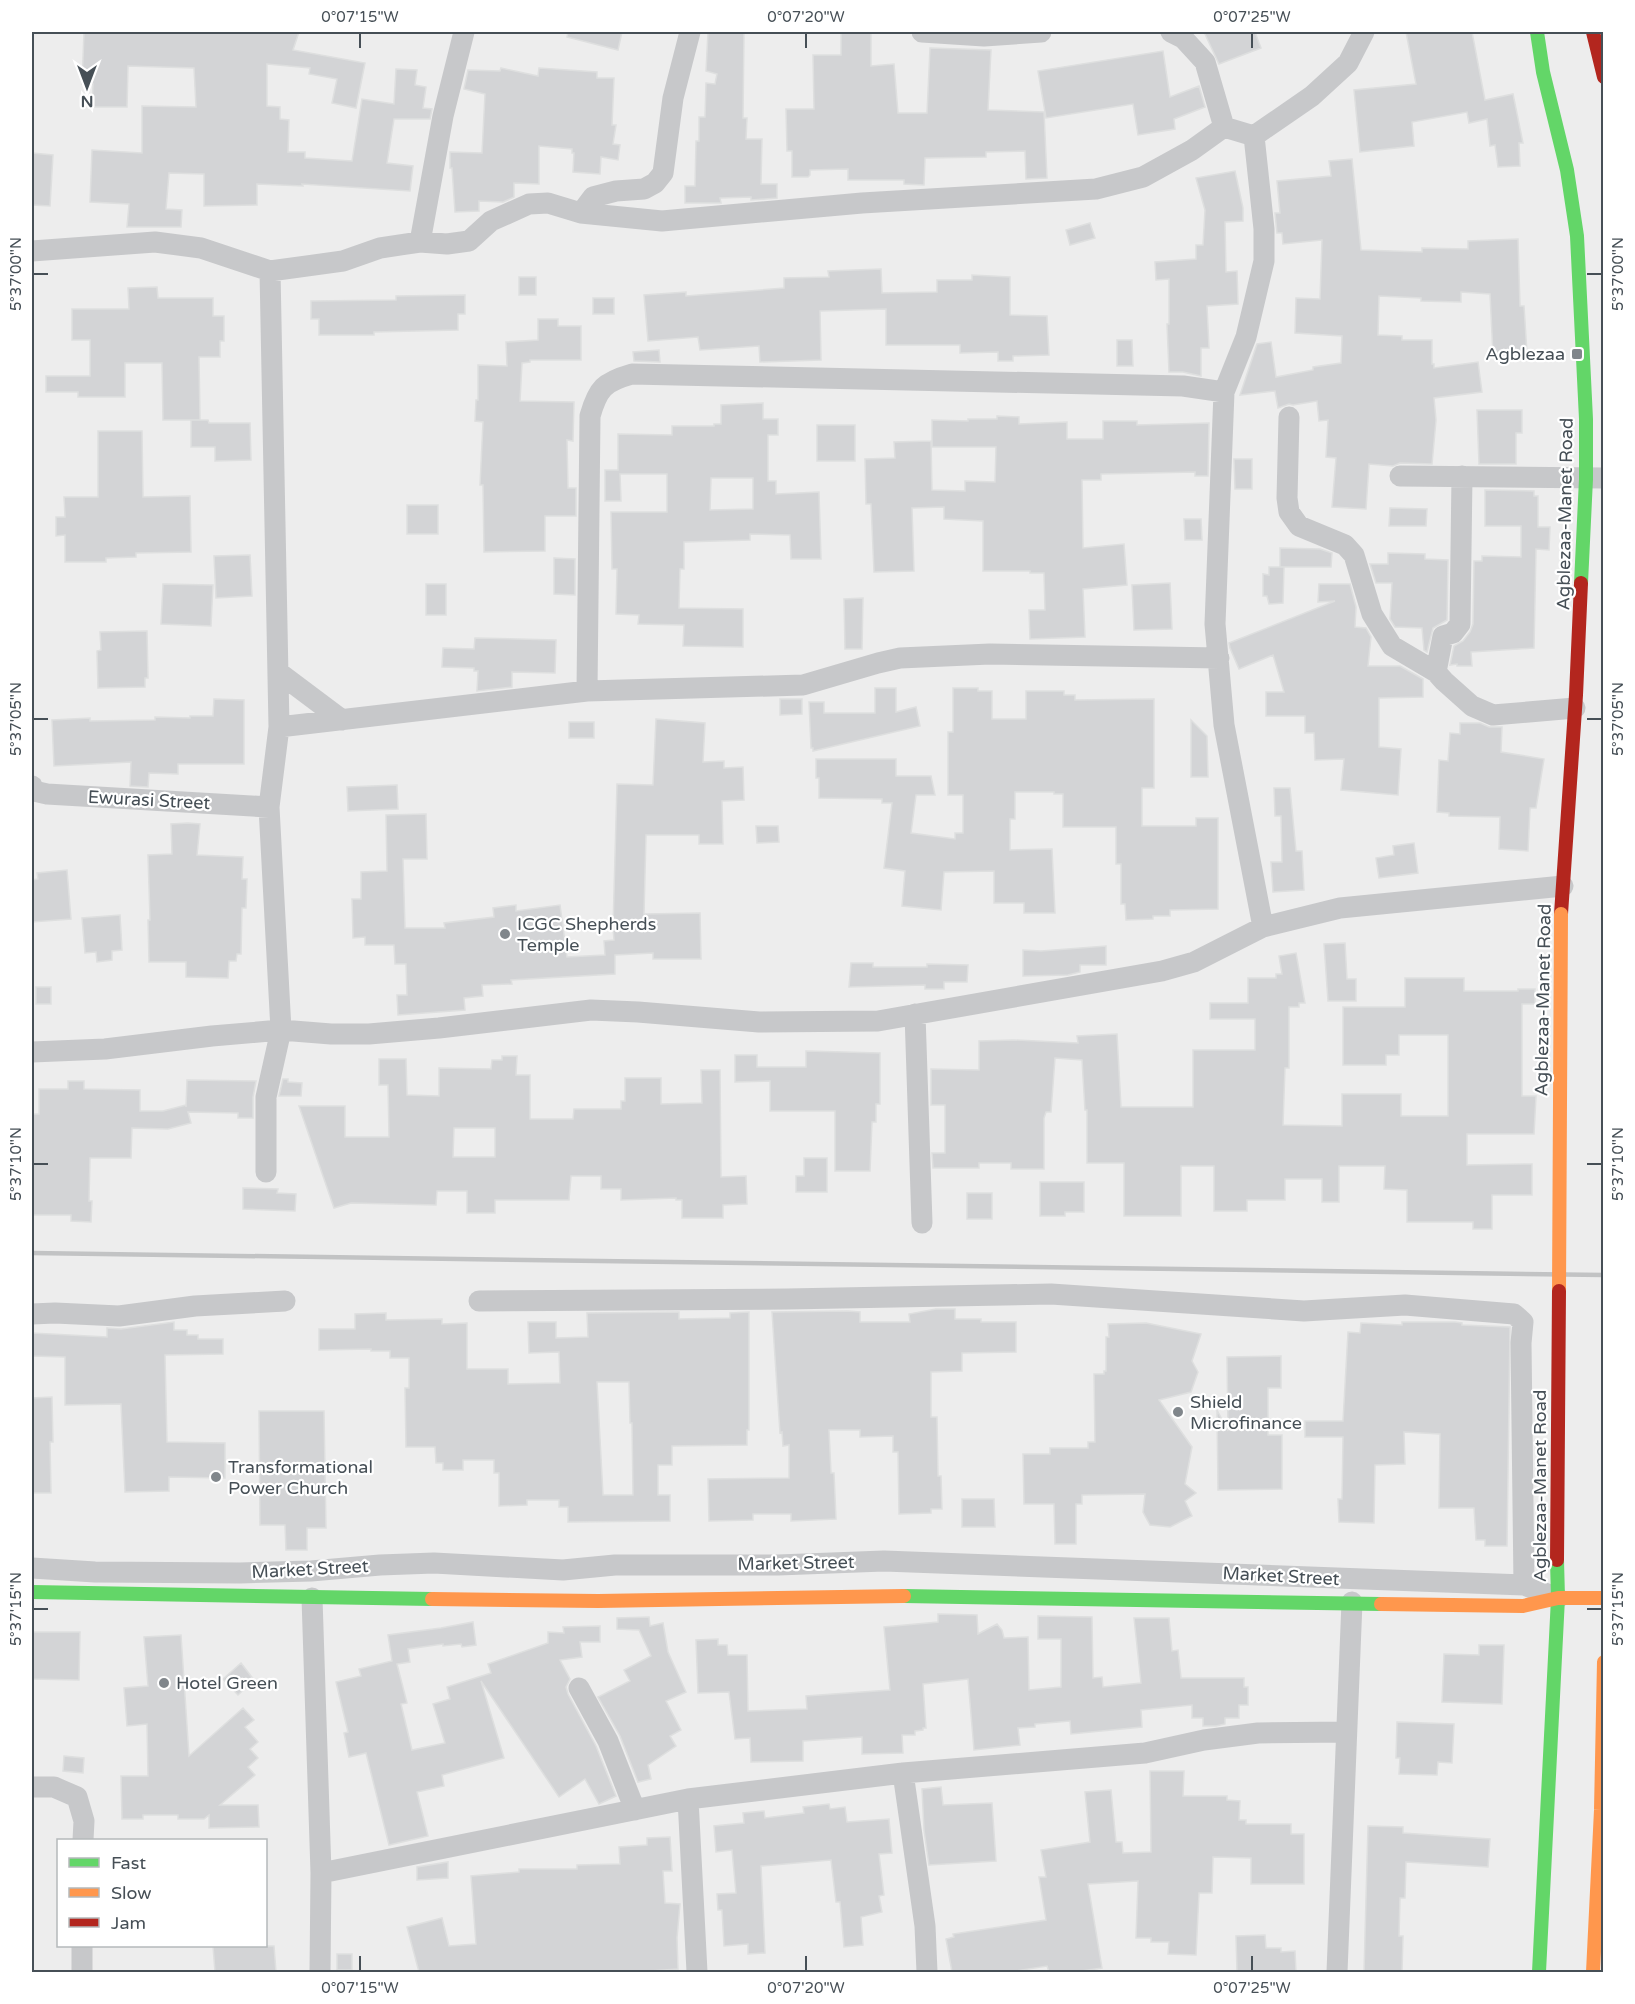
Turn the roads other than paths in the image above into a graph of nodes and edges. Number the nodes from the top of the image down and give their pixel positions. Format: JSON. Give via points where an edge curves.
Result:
{"nodes":[{"id":1,"x":464,"y":32,"type":"edge"},
{"id":2,"x":690,"y":32,"type":"edge"},
{"id":3,"x":929,"y":32,"type":"edge"},
{"id":4,"x":1041,"y":32,"type":"edge"},
{"id":5,"x":1364,"y":32,"type":"edge"},
{"id":6,"x":1537,"y":32,"type":"edge"},
{"id":7,"x":1593,"y":32,"type":"edge"},
{"id":8,"x":1179,"y":34,"type":"edge"},
{"id":9,"x":1604,"y":77,"type":"edge"},
{"id":10,"x":1224,"y":127,"type":"junction"},
{"id":11,"x":1254,"y":136,"type":"junction"},
{"id":12,"x":581,"y":213,"type":"junction"},
{"id":13,"x":420,"y":242,"type":"junction"},
{"id":14,"x":32,"y":251,"type":"edge"},
{"id":15,"x":270,"y":271,"type":"junction"},
{"id":16,"x":1224,"y":392,"type":"junction"},
{"id":17,"x":1289,"y":417,"type":"dead end"},
{"id":18,"x":1461,"y":476,"type":"junction"},
{"id":19,"x":1400,"y":477,"type":"dead end"},
{"id":20,"x":1595,"y":479,"type":"edge"},
{"id":21,"x":1219,"y":658,"type":"junction"},
{"id":22,"x":278,"y":672,"type":"junction"},
{"id":23,"x":1436,"y":672,"type":"junction"},
{"id":24,"x":587,"y":691,"type":"junction"},
{"id":25,"x":1575,"y":708,"type":"junction"},
{"id":26,"x":342,"y":720,"type":"junction"},
{"id":27,"x":279,"y":727,"type":"junction"},
{"id":28,"x":32,"y":786,"type":"edge"},
{"id":29,"x":269,"y":807,"type":"junction"},
{"id":30,"x":1563,"y":886,"type":"junction"},
{"id":31,"x":1263,"y":927,"type":"junction"},
{"id":32,"x":915,"y":1014,"type":"junction"},
{"id":33,"x":281,"y":1030,"type":"junction"},
{"id":34,"x":32,"y":1052,"type":"edge"},
{"id":35,"x":266,"y":1172,"type":"dead end"},
{"id":36,"x":922,"y":1223,"type":"dead end"},
{"id":37,"x":285,"y":1301,"type":"dead end"},
{"id":38,"x":479,"y":1301,"type":"dead end"},
{"id":39,"x":32,"y":1314,"type":"edge"},
{"id":40,"x":32,"y":1568,"type":"edge"},
{"id":41,"x":1524,"y":1585,"type":"junction"},
{"id":42,"x":32,"y":1592,"type":"edge"},
{"id":43,"x":312,"y":1598,"type":"junction"},
{"id":44,"x":1558,"y":1598,"type":"junction"},
{"id":45,"x":1604,"y":1598,"type":"edge"},
{"id":46,"x":1352,"y":1602,"type":"junction"},
{"id":47,"x":1604,"y":1662,"type":"edge"},
{"id":48,"x":579,"y":1688,"type":"dead end"},
{"id":49,"x":1346,"y":1732,"type":"junction"},
{"id":50,"x":903,"y":1773,"type":"junction"},
{"id":51,"x":32,"y":1787,"type":"edge"},
{"id":52,"x":688,"y":1799,"type":"junction"},
{"id":53,"x":635,"y":1810,"type":"junction"},
{"id":54,"x":83,"y":1839,"type":"edge"},
{"id":55,"x":321,"y":1873,"type":"junction"},
{"id":56,"x":82,"y":1947,"type":"edge"},
{"id":57,"x":82,"y":1972,"type":"edge"},
{"id":58,"x":320,"y":1972,"type":"edge"},
{"id":59,"x":697,"y":1972,"type":"edge"},
{"id":60,"x":927,"y":1972,"type":"edge"},
{"id":61,"x":1337,"y":1972,"type":"edge"},
{"id":62,"x":1539,"y":1972,"type":"edge"},
{"id":63,"x":1593,"y":1972,"type":"edge"}],
"edges":[{"from":1,"to":13,"type":"street","via":[[443,116]]},
{"from":2,"to":12,"type":"street","via":[[673,98],[663,173],[644,189],[593,197]]},
{"from":3,"to":4,"type":"street","via":[[984,36]]},
{"from":5,"to":11,"type":"street","via":[[1348,63],[1312,96]]},
{"from":6,"to":20,"type":"main road","name":"Agblezaa-Manet Road","via":[[1577,236]]},
{"from":7,"to":9,"type":"main road"},
{"from":8,"to":10,"type":"street","via":[[1205,62]]},
{"from":10,"to":11,"type":"street"},
{"from":10,"to":12,"type":"street","via":[[1143,177],[1096,189],[862,203],[662,221]]},
{"from":11,"to":16,"type":"street","via":[[1264,261],[1246,337]]},
{"from":12,"to":13,"type":"street","via":[[548,203],[529,204],[491,221],[468,241]]},
{"from":13,"to":15,"type":"street","via":[[380,248],[343,261]]},
{"from":14,"to":15,"type":"street","via":[[155,242],[201,248]]},
{"from":15,"to":22,"type":"street"},
{"from":16,"to":21,"type":"street","via":[[1215,624]]},
{"from":16,"to":24,"type":"street","via":[[1184,386],[632,374],[611,380],[596,397],[590,416]]},
{"from":17,"to":23,"type":"street","via":[[1287,498],[1294,521],[1345,545],[1354,555],[1372,614],[1388,642]]},
{"from":18,"to":19,"type":"street"},
{"from":18,"to":20,"type":"street"},
{"from":18,"to":23,"type":"street","via":[[1460,624],[1453,633],[1443,636]]},
{"from":20,"to":25,"type":"main road","name":"Agblezaa-Manet Road"},
{"from":21,"to":24,"type":"street","via":[[990,654],[900,658],[803,685]]},
{"from":21,"to":31,"type":"street","via":[[1224,725]]},
{"from":22,"to":26,"type":"street"},
{"from":22,"to":27,"type":"street"},
{"from":23,"to":25,"type":"street","via":[[1472,706],[1493,715]]},
{"from":24,"to":26,"type":"street"},
{"from":25,"to":30,"type":"main road","name":"Agblezaa-Manet Road"},
{"from":26,"to":27,"type":"street"},
{"from":27,"to":29,"type":"street"},
{"from":28,"to":29,"type":"street","name":"Ewurasi Street","via":[[47,794]]},
{"from":29,"to":33,"type":"street"},
{"from":30,"to":31,"type":"street","via":[[1340,908]]},
{"from":30,"to":44,"type":"main road","name":"Agblezaa-Manet Road","bridge":true},
{"from":31,"to":32,"type":"street","via":[[1194,962],[1162,971]]},
{"from":32,"to":33,"type":"street","via":[[878,1021],[770,1022],[591,1010],[369,1034]]},
{"from":32,"to":36,"type":"street"},
{"from":33,"to":34,"type":"street","via":[[105,1049]]},
{"from":33,"to":35,"type":"street","via":[[266,1096]]},
{"from":37,"to":39,"type":"street","via":[[195,1306],[119,1316]]},
{"from":38,"to":41,"type":"street","via":[[1051,1294],[1304,1311],[1405,1305],[1514,1314],[1523,1322]]},
{"from":40,"to":41,"type":"street","name":"Market Street","via":[[240,1573],[434,1563],[563,1570],[615,1565],[884,1561]]},
{"from":41,"to":44,"type":"street","name":"Market Street"},
{"from":42,"to":43,"type":"main road","name":"Market Street"},
{"from":43,"to":46,"type":"main road","name":"Market Street","via":[[598,1601],[877,1596]]},
{"from":43,"to":55,"type":"street"},
{"from":44,"to":45,"type":"main road","name":"Market Street"},
{"from":44,"to":46,"type":"main road","name":"Market Street","via":[[1523,1606]]},
{"from":44,"to":62,"type":"main road","name":"Agblezaa-Manet Road"},
{"from":46,"to":49,"type":"street"},
{"from":47,"to":63,"type":"main road","via":[[1602,1810]]},
{"from":48,"to":53,"type":"street","via":[[608,1741]]},
{"from":49,"to":50,"type":"street","via":[[1258,1733],[1145,1753]]},
{"from":49,"to":61,"type":"street"},
{"from":50,"to":52,"type":"street"},
{"from":50,"to":60,"type":"street","via":[[925,1926]]},
{"from":51,"to":54,"type":"street","via":[[54,1787],[77,1797],[84,1821]]},
{"from":52,"to":53,"type":"street"},
{"from":52,"to":59,"type":"street"},
{"from":53,"to":55,"type":"street"},
{"from":55,"to":58,"type":"street"},
{"from":56,"to":57,"type":"street"}]}
